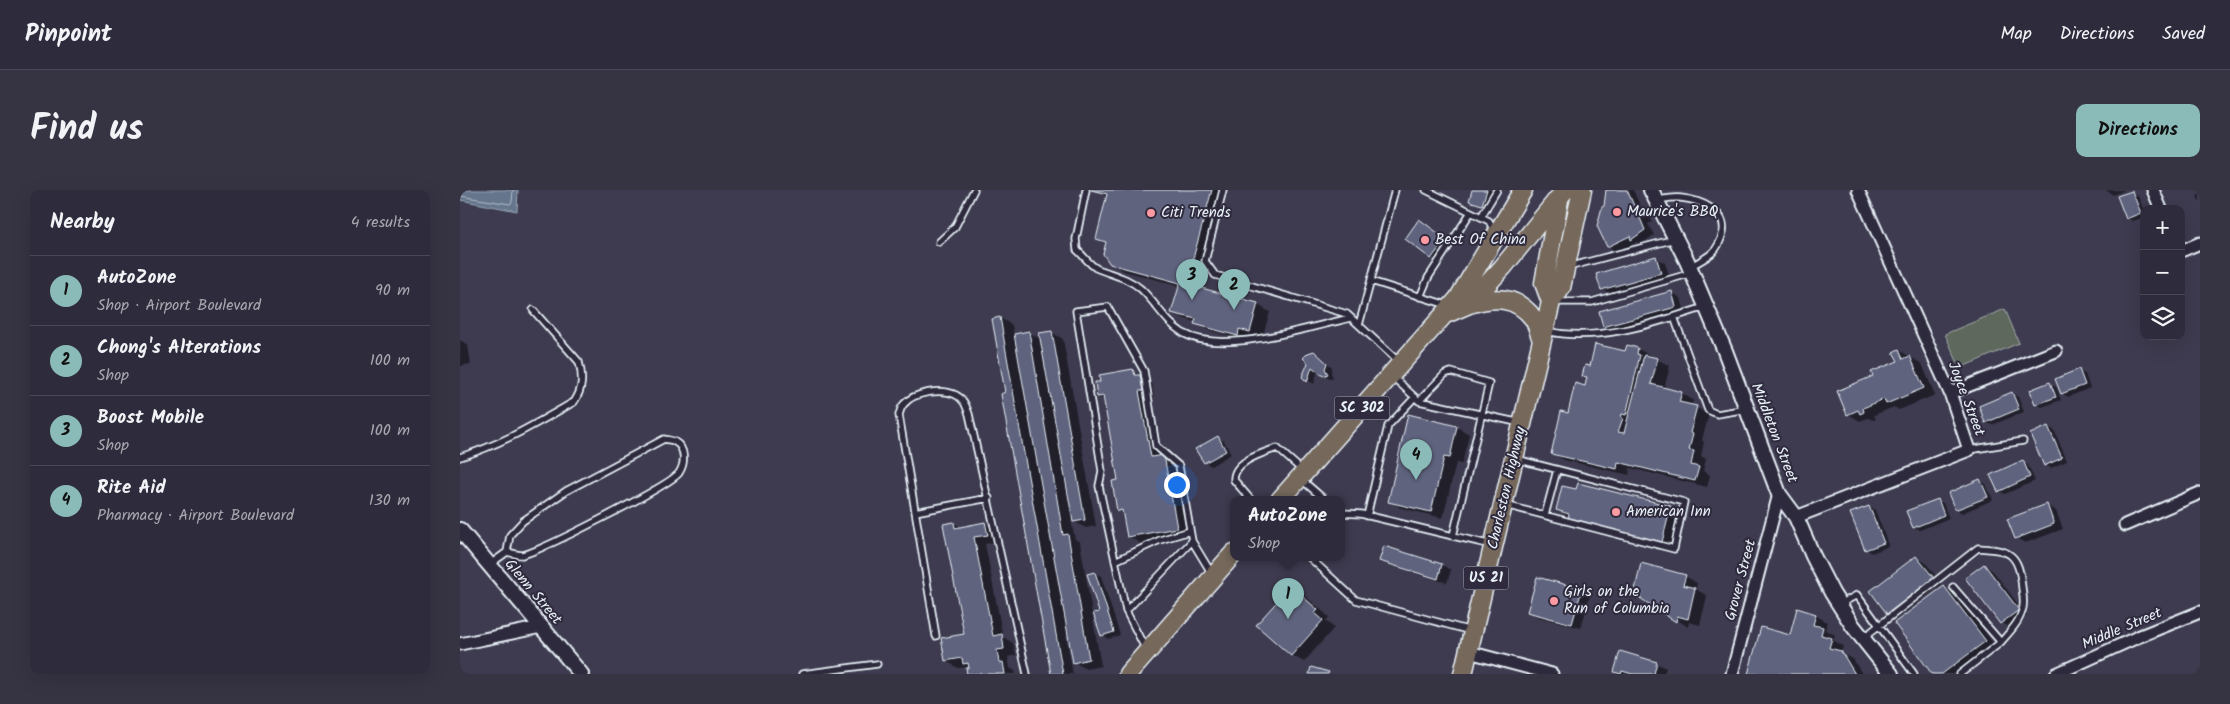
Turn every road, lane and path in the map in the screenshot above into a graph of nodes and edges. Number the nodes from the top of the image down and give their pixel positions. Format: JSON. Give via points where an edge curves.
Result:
{"nodes":[{"id":1,"x":974,"y":190,"type":"edge"},
{"id":2,"x":1086,"y":190,"type":"edge"},
{"id":3,"x":1223,"y":190,"type":"edge"},
{"id":4,"x":1395,"y":190,"type":"edge"},
{"id":5,"x":1426,"y":190,"type":"edge"},
{"id":6,"x":1497,"y":190,"type":"edge"},
{"id":7,"x":1523,"y":190,"type":"edge"},
{"id":8,"x":1582,"y":190,"type":"edge"},
{"id":9,"x":1858,"y":190,"type":"edge"},
{"id":10,"x":2153,"y":190,"type":"edge"},
{"id":11,"x":1561,"y":193,"type":"edge"},
{"id":12,"x":1654,"y":195,"type":"edge"},
{"id":13,"x":2159,"y":205,"type":"edge"},
{"id":14,"x":1471,"y":212,"type":"junction"},
{"id":15,"x":1481,"y":217,"type":"junction"},
{"id":16,"x":1495,"y":234,"type":"junction"},
{"id":17,"x":1677,"y":239,"type":"junction"},
{"id":18,"x":939,"y":242,"type":"dead end"},
{"id":19,"x":2200,"y":243,"type":"edge"},
{"id":20,"x":2185,"y":249,"type":"edge"},
{"id":21,"x":1566,"y":267,"type":"junction"},
{"id":22,"x":1691,"y":270,"type":"junction"},
{"id":23,"x":1371,"y":281,"type":"junction"},
{"id":24,"x":1420,"y":297,"type":"junction"},
{"id":25,"x":1551,"y":302,"type":"junction"},
{"id":26,"x":1469,"y":304,"type":"junction"},
{"id":27,"x":1706,"y":306,"type":"junction"},
{"id":28,"x":533,"y":310,"type":"dead end"},
{"id":29,"x":1447,"y":311,"type":"junction"},
{"id":30,"x":1674,"y":317,"type":"junction"},
{"id":31,"x":1351,"y":318,"type":"junction"},
{"id":32,"x":1359,"y":326,"type":"junction"},
{"id":33,"x":1543,"y":335,"type":"junction"},
{"id":34,"x":2056,"y":351,"type":"dead end"},
{"id":35,"x":1396,"y":369,"type":"junction"},
{"id":36,"x":1950,"y":394,"type":"junction"},
{"id":37,"x":1417,"y":399,"type":"junction"},
{"id":38,"x":1747,"y":409,"type":"junction"},
{"id":39,"x":1482,"y":415,"type":"junction"},
{"id":40,"x":1523,"y":424,"type":"junction"},
{"id":41,"x":2023,"y":441,"type":"dead end"},
{"id":42,"x":1969,"y":450,"type":"junction"},
{"id":43,"x":460,"y":457,"type":"edge"},
{"id":44,"x":1514,"y":459,"type":"junction"},
{"id":45,"x":1557,"y":470,"type":"junction"},
{"id":46,"x":1302,"y":476,"type":"junction"},
{"id":47,"x":2200,"y":493,"type":"edge"},
{"id":48,"x":1779,"y":494,"type":"junction"},
{"id":49,"x":1248,"y":496,"type":"edge"},
{"id":50,"x":1284,"y":496,"type":"edge"},
{"id":51,"x":1321,"y":496,"type":"edge"},
{"id":52,"x":989,"y":498,"type":"junction"},
{"id":53,"x":1503,"y":504,"type":"junction"},
{"id":54,"x":915,"y":512,"type":"junction"},
{"id":55,"x":1345,"y":513,"type":"edge"},
{"id":56,"x":1545,"y":515,"type":"junction"},
{"id":57,"x":1367,"y":516,"type":"junction"},
{"id":58,"x":1796,"y":517,"type":"junction"},
{"id":59,"x":2125,"y":526,"type":"dead end"},
{"id":60,"x":460,"y":530,"type":"edge"},
{"id":61,"x":1190,"y":531,"type":"junction"},
{"id":62,"x":1453,"y":536,"type":"junction"},
{"id":63,"x":1192,"y":542,"type":"junction"},
{"id":64,"x":1494,"y":545,"type":"junction"},
{"id":65,"x":507,"y":552,"type":"junction"},
{"id":66,"x":1230,"y":558,"type":"edge"},
{"id":67,"x":1115,"y":561,"type":"junction"},
{"id":68,"x":1313,"y":561,"type":"edge"},
{"id":69,"x":489,"y":565,"type":"junction"},
{"id":70,"x":1213,"y":577,"type":"junction"},
{"id":71,"x":1953,"y":587,"type":"dead end"},
{"id":72,"x":1840,"y":604,"type":"junction"},
{"id":73,"x":1126,"y":611,"type":"junction"},
{"id":74,"x":2200,"y":612,"type":"edge"},
{"id":75,"x":1878,"y":626,"type":"junction"},
{"id":76,"x":541,"y":627,"type":"junction"},
{"id":77,"x":1474,"y":631,"type":"junction"},
{"id":78,"x":936,"y":636,"type":"dead end"},
{"id":79,"x":1863,"y":638,"type":"junction"},
{"id":80,"x":2000,"y":643,"type":"junction"},
{"id":81,"x":460,"y":644,"type":"edge"},
{"id":82,"x":1147,"y":652,"type":"junction"},
{"id":83,"x":1469,"y":652,"type":"junction"},
{"id":84,"x":877,"y":664,"type":"dead end"},
{"id":85,"x":1531,"y":671,"type":"edge"},
{"id":86,"x":581,"y":674,"type":"edge"},
{"id":87,"x":802,"y":674,"type":"edge"},
{"id":88,"x":1027,"y":674,"type":"edge"},
{"id":89,"x":1128,"y":674,"type":"edge"},
{"id":90,"x":1463,"y":674,"type":"edge"},
{"id":91,"x":1552,"y":674,"type":"edge"},
{"id":92,"x":1732,"y":674,"type":"edge"},
{"id":93,"x":1891,"y":674,"type":"edge"},
{"id":94,"x":1914,"y":674,"type":"edge"},
{"id":95,"x":1960,"y":674,"type":"edge"},
{"id":96,"x":2056,"y":674,"type":"edge"}],
"edges":[{"from":1,"to":18,"type":"lane","via":[[955,227]]},
{"from":2,"to":31,"type":"lane","via":[[1076,239],[1077,250],[1095,267],[1124,278],[1141,289],[1167,320],[1183,333],[1199,339],[1229,342],[1267,338]]},
{"from":3,"to":31,"type":"lane","via":[[1205,261],[1215,275]]},
{"from":4,"to":23,"type":"lane"},
{"from":5,"to":14,"type":"lane"},
{"from":6,"to":15,"type":"lane"},
{"from":7,"to":16,"type":"main road","number":"SC 302"},
{"from":8,"to":21,"type":"main road","name":"Charleston Highway","number":"US 21"},
{"from":9,"to":36,"type":"street","name":"Joyce Street"},
{"from":10,"to":13,"type":"street"},
{"from":11,"to":25,"type":"main road","name":"Charleston Highway","number":"US 21","via":[[1544,283]]},
{"from":11,"to":26,"type":"main road","number":"SC 302","via":[[1503,267]]},
{"from":12,"to":17,"type":"street","name":"Middleton Street"},
{"from":12,"to":22,"type":"lane","via":[[1695,200],[1717,212],[1722,220],[1721,240],[1714,251]]},
{"from":14,"to":15,"type":"lane"},
{"from":14,"to":24,"type":"lane","via":[[1428,278]]},
{"from":15,"to":16,"type":"lane","via":[[1488,221]]},
{"from":16,"to":29,"type":"main road","number":"SC 302","via":[[1458,299]]},
{"from":17,"to":21,"type":"lane"},
{"from":17,"to":22,"type":"street","name":"Middleton Street"},
{"from":19,"to":20,"type":"street"},
{"from":21,"to":25,"type":"main road","name":"Charleston Highway","number":"US 21","via":[[1561,288]]},
{"from":22,"to":25,"type":"lane","via":[[1592,302]]},
{"from":22,"to":27,"type":"street","name":"Middleton Street"},
{"from":23,"to":24,"type":"lane"},
{"from":23,"to":32,"type":"lane"},
{"from":24,"to":29,"type":"lane"},
{"from":25,"to":33,"type":"main road","name":"Charleston Highway","number":"US 21"},
{"from":26,"to":29,"type":"main road","number":"SC 302"},
{"from":26,"to":33,"type":"main road","via":[[1490,298],[1508,299],[1534,318]]},
{"from":27,"to":30,"type":"lane"},
{"from":27,"to":38,"type":"street","name":"Middleton Street"},
{"from":28,"to":43,"type":"lane","via":[[579,362],[580,394],[574,402],[496,446]]},
{"from":29,"to":35,"type":"main road","number":"SC 302"},
{"from":30,"to":33,"type":"lane","via":[[1594,334]]},
{"from":30,"to":38,"type":"lane","via":[[1708,410],[1717,414]]},
{"from":31,"to":32,"type":"lane"},
{"from":32,"to":35,"type":"lane"},
{"from":33,"to":40,"type":"main road","name":"Charleston Highway","number":"US 21"},
{"from":34,"to":36,"type":"street"},
{"from":35,"to":37,"type":"lane"},
{"from":35,"to":46,"type":"main road","number":"SC 302"},
{"from":36,"to":42,"type":"street","name":"Joyce Street"},
{"from":37,"to":39,"type":"lane"},
{"from":37,"to":39,"type":"lane","via":[[1451,372],[1489,383]]},
{"from":37,"to":57,"type":"lane","via":[[1388,426]]},
{"from":38,"to":48,"type":"street","name":"Middleton Street"},
{"from":39,"to":40,"type":"lane"},
{"from":39,"to":62,"type":"lane"},
{"from":40,"to":44,"type":"main road","name":"Charleston Highway","number":"US 21"},
{"from":41,"to":42,"type":"lane"},
{"from":42,"to":58,"type":"street","name":"Joyce Street"},
{"from":44,"to":45,"type":"lane"},
{"from":44,"to":53,"type":"main road","name":"Charleston Highway","number":"US 21"},
{"from":45,"to":56,"type":"lane"},
{"from":45,"to":56,"type":"lane","via":[[1684,502],[1674,549]]},
{"from":46,"to":49,"type":"lane","via":[[1277,448],[1254,455],[1234,475],[1234,480]]},
{"from":46,"to":50,"type":"main road","number":"SC 302"},
{"from":46,"to":51,"type":"lane"},
{"from":47,"to":59,"type":"street"},
{"from":48,"to":58,"type":"street","name":"Middleton Street"},
{"from":48,"to":92,"type":"street","name":"Grover Street"},
{"from":52,"to":54,"type":"lane"},
{"from":52,"to":54,"type":"lane","via":[[964,402],[945,392],[917,395],[903,405],[899,415]]},
{"from":52,"to":88,"type":"lane"},
{"from":53,"to":56,"type":"lane"},
{"from":53,"to":64,"type":"main road","name":"Charleston Highway","number":"US 21"},
{"from":54,"to":78,"type":"lane"},
{"from":55,"to":57,"type":"lane"},
{"from":57,"to":62,"type":"lane"},
{"from":58,"to":72,"type":"street","name":"Middleton Street"},
{"from":60,"to":69,"type":"street","name":"Glenn Street"},
{"from":61,"to":63,"type":"lane"},
{"from":61,"to":67,"type":"lane","via":[[1160,540]]},
{"from":61,"to":67,"type":"lane","via":[[1179,466],[1156,446],[1144,371],[1108,307],[1076,311],[1102,471],[1099,486]]},
{"from":62,"to":64,"type":"lane"},
{"from":63,"to":70,"type":"lane"},
{"from":63,"to":73,"type":"lane"},
{"from":64,"to":77,"type":"main road","name":"Charleston Highway","number":"US 21"},
{"from":65,"to":65,"type":"lane","via":[[521,555],[554,542],[661,486],[678,473],[684,460],[683,451],[676,442],[664,439],[566,491],[523,521],[510,535]]},
{"from":65,"to":69,"type":"lane"},
{"from":66,"to":70,"type":"main road"},
{"from":67,"to":73,"type":"lane"},
{"from":68,"to":77,"type":"lane","via":[[1356,600]]},
{"from":69,"to":76,"type":"street","name":"Glenn Street"},
{"from":70,"to":82,"type":"main road"},
{"from":71,"to":80,"type":"lane"},
{"from":72,"to":75,"type":"lane","via":[[1857,595]]},
{"from":72,"to":79,"type":"street","name":"Middleton Street"},
{"from":73,"to":82,"type":"lane"},
{"from":74,"to":96,"type":"street","name":"Middle Street"},
{"from":75,"to":79,"type":"lane"},
{"from":75,"to":80,"type":"lane","via":[[1978,548],[1998,549],[2010,554],[2020,568],[2023,599],[2016,624]]},
{"from":75,"to":94,"type":"lane"},
{"from":76,"to":81,"type":"street"},
{"from":76,"to":86,"type":"street","name":"Glenn Street"},
{"from":77,"to":83,"type":"main road","name":"Charleston Highway","number":"US 21"},
{"from":79,"to":93,"type":"street","name":"Middleton Street"},
{"from":80,"to":95,"type":"lane"},
{"from":82,"to":89,"type":"main road"},
{"from":83,"to":85,"type":"street"},
{"from":83,"to":90,"type":"main road","name":"Charleston Highway","number":"US 21"},
{"from":84,"to":87,"type":"lane"},
{"from":85,"to":91,"type":"street"}]}
